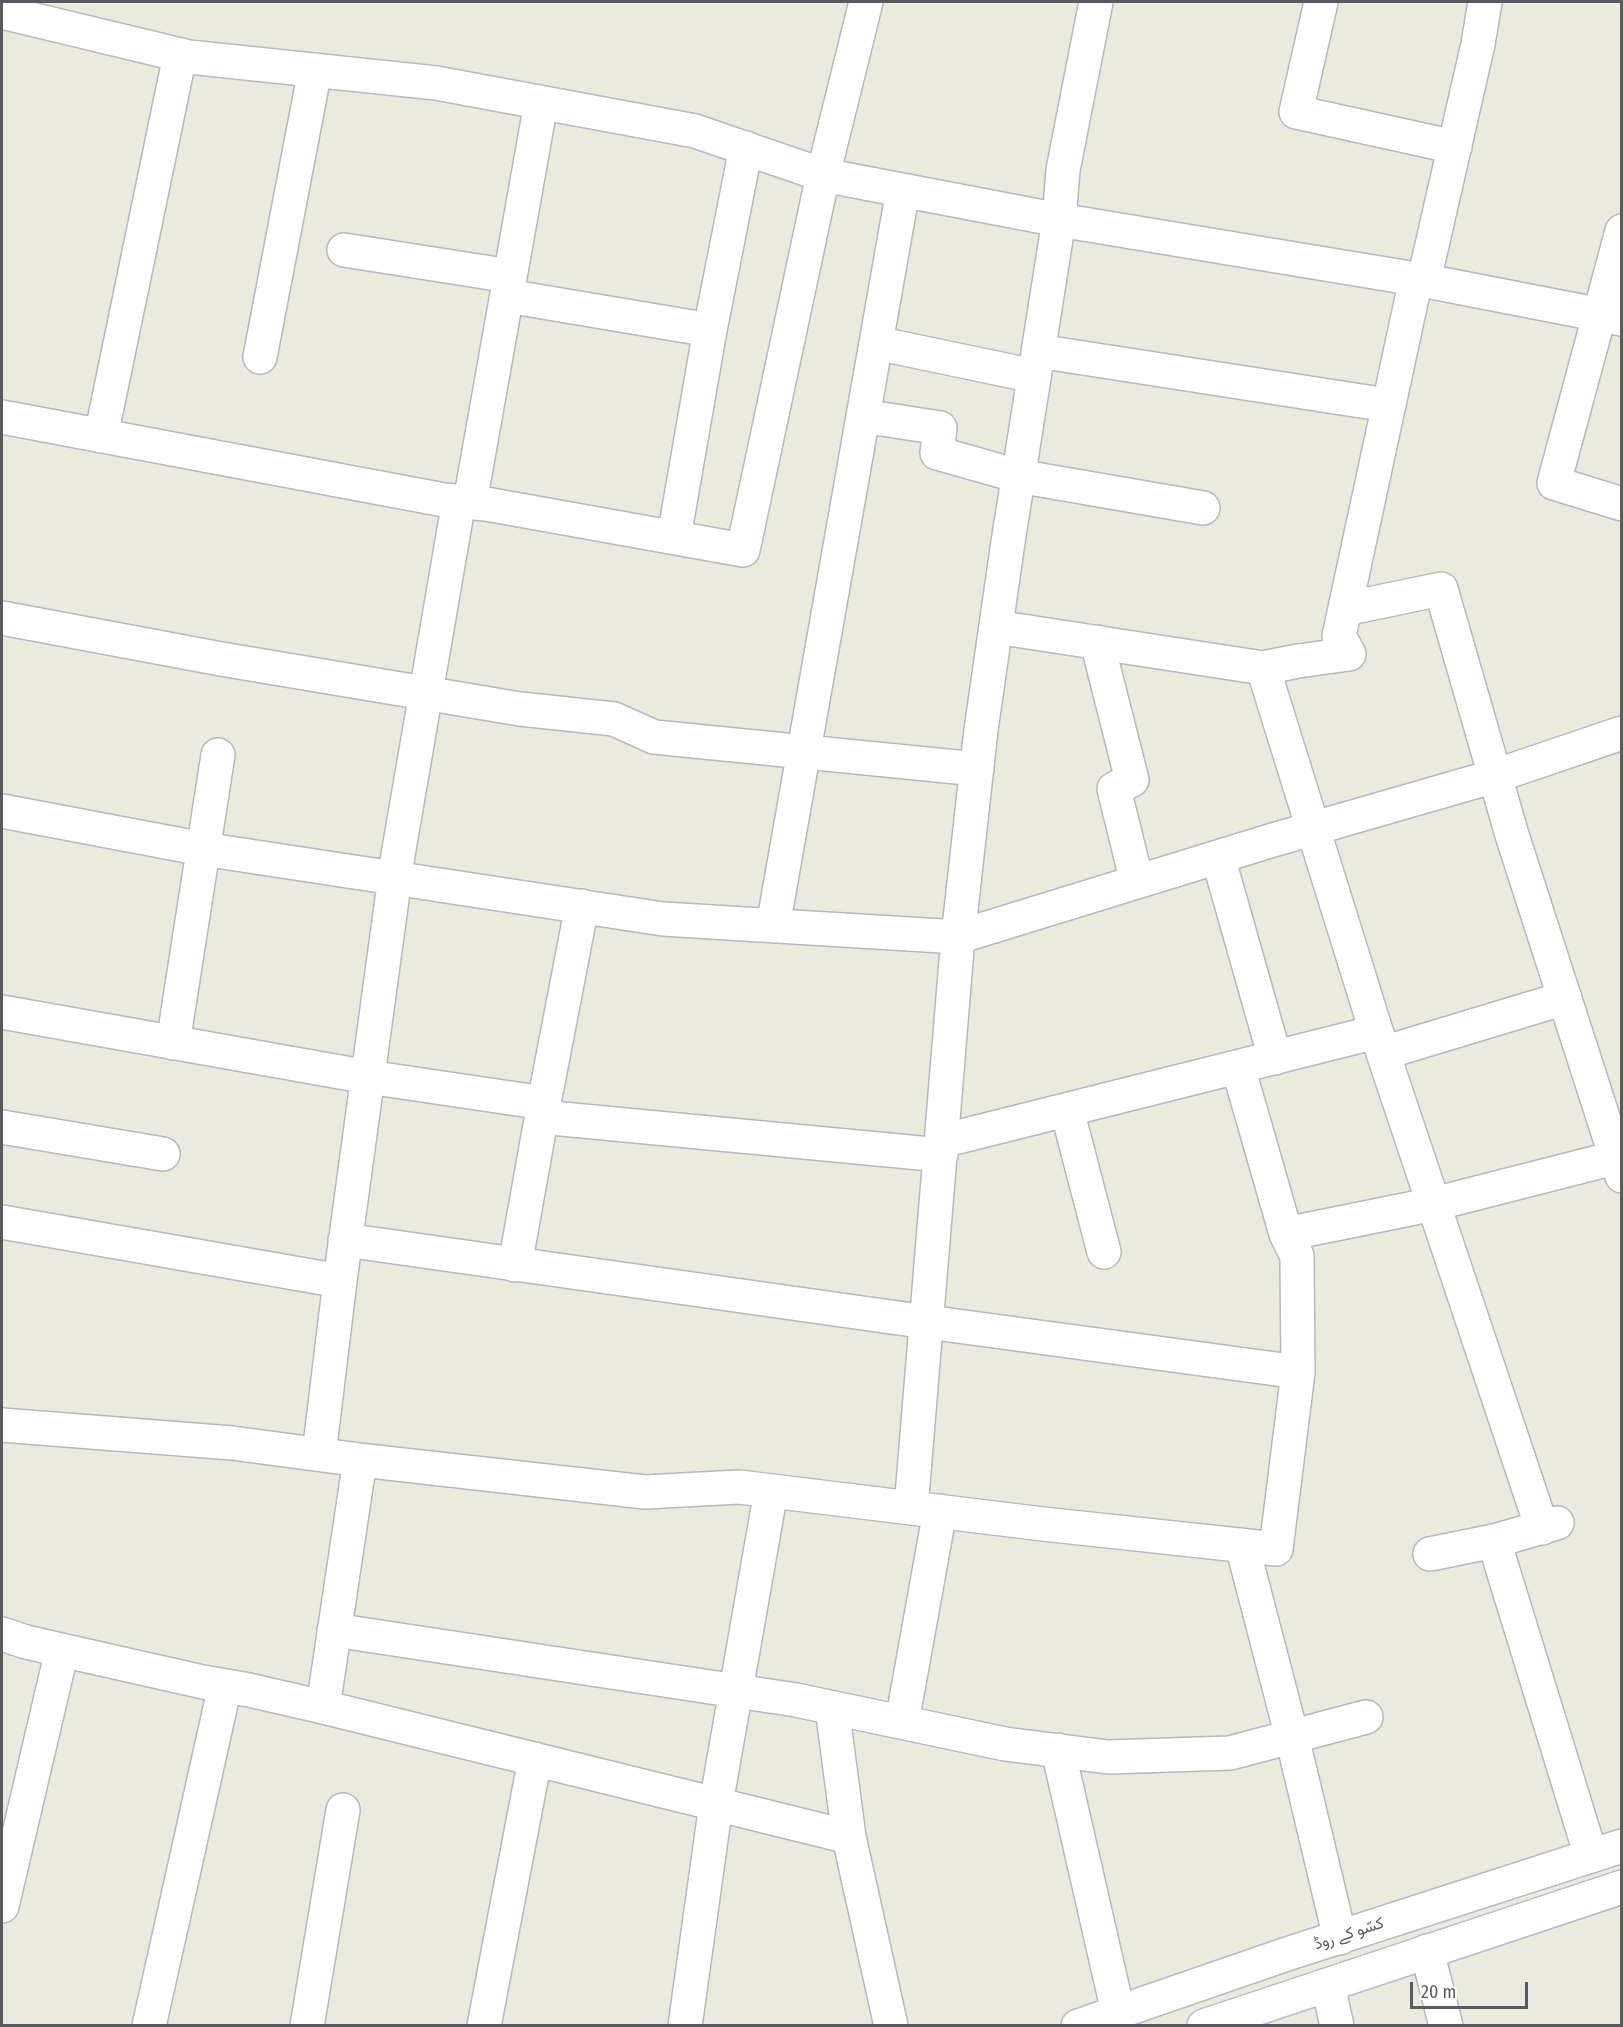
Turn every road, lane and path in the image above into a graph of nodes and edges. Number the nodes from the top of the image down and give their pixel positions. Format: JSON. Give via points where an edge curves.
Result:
{"nodes":[{"id":1,"x":866,"y":2,"type":"edge"},
{"id":2,"x":1096,"y":2,"type":"edge"},
{"id":3,"x":1321,"y":2,"type":"edge"},
{"id":4,"x":1485,"y":2,"type":"edge"},
{"id":5,"x":2,"y":12,"type":"edge"},
{"id":6,"x":180,"y":55,"type":"junction"},
{"id":7,"x":315,"y":70,"type":"junction"},
{"id":8,"x":541,"y":103,"type":"junction"},
{"id":9,"x":1455,"y":147,"type":"junction"},
{"id":10,"x":746,"y":148,"type":"junction"},
{"id":11,"x":823,"y":175,"type":"junction"},
{"id":12,"x":903,"y":190,"type":"junction"},
{"id":13,"x":1059,"y":220,"type":"junction"},
{"id":14,"x":1622,"y":231,"type":"edge"},
{"id":15,"x":344,"y":250,"type":"dead end"},
{"id":16,"x":1420,"y":279,"type":"junction"},
{"id":17,"x":509,"y":286,"type":"junction"},
{"id":18,"x":1611,"y":317,"type":"edge"},
{"id":19,"x":710,"y":330,"type":"junction"},
{"id":20,"x":876,"y":343,"type":"junction"},
{"id":21,"x":260,"y":357,"type":"dead end"},
{"id":22,"x":1036,"y":364,"type":"junction"},
{"id":23,"x":1387,"y":405,"type":"junction"},
{"id":24,"x":863,"y":416,"type":"junction"},
{"id":25,"x":2,"y":417,"type":"edge"},
{"id":26,"x":100,"y":436,"type":"junction"},
{"id":27,"x":1018,"y":476,"type":"junction"},
{"id":28,"x":465,"y":502,"type":"junction"},
{"id":29,"x":1622,"y":504,"type":"edge"},
{"id":30,"x":1203,"y":508,"type":"dead end"},
{"id":31,"x":674,"y":537,"type":"junction"},
{"id":32,"x":1345,"y":609,"type":"junction"},
{"id":33,"x":2,"y":618,"type":"edge"},
{"id":34,"x":996,"y":627,"type":"junction"},
{"id":35,"x":1096,"y":642,"type":"junction"},
{"id":36,"x":1263,"y":668,"type":"junction"},
{"id":37,"x":427,"y":692,"type":"junction"},
{"id":38,"x":1622,"y":733,"type":"edge"},
{"id":39,"x":804,"y":752,"type":"junction"},
{"id":40,"x":218,"y":755,"type":"dead end"},
{"id":41,"x":977,"y":769,"type":"junction"},
{"id":42,"x":1495,"y":776,"type":"junction"},
{"id":43,"x":2,"y":811,"type":"edge"},
{"id":44,"x":1313,"y":829,"type":"junction"},
{"id":45,"x":203,"y":849,"type":"junction"},
{"id":46,"x":1218,"y":857,"type":"junction"},
{"id":47,"x":396,"y":877,"type":"junction"},
{"id":48,"x":1137,"y":882,"type":"junction"},
{"id":49,"x":582,"y":906,"type":"junction"},
{"id":50,"x":774,"y":926,"type":"junction"},
{"id":51,"x":958,"y":937,"type":"junction"},
{"id":52,"x":1565,"y":998,"type":"junction"},
{"id":53,"x":2,"y":1012,"type":"edge"},
{"id":54,"x":1380,"y":1042,"type":"junction"},
{"id":55,"x":173,"y":1043,"type":"junction"},
{"id":56,"x":1275,"y":1058,"type":"junction"},
{"id":57,"x":1238,"y":1067,"type":"junction"},
{"id":58,"x":368,"y":1077,"type":"junction"},
{"id":59,"x":542,"y":1110,"type":"junction"},
{"id":60,"x":1067,"y":1110,"type":"junction"},
{"id":61,"x":2,"y":1127,"type":"edge"},
{"id":62,"x":942,"y":1148,"type":"junction"},
{"id":63,"x":163,"y":1154,"type":"dead end"},
{"id":64,"x":1620,"y":1163,"type":"edge"},
{"id":65,"x":1434,"y":1204,"type":"junction"},
{"id":66,"x":2,"y":1222,"type":"edge"},
{"id":67,"x":1286,"y":1234,"type":"junction"},
{"id":68,"x":345,"y":1240,"type":"junction"},
{"id":69,"x":1104,"y":1252,"type":"dead end"},
{"id":70,"x":515,"y":1265,"type":"junction"},
{"id":71,"x":340,"y":1281,"type":"junction"},
{"id":72,"x":928,"y":1322,"type":"junction"},
{"id":73,"x":1298,"y":1372,"type":"junction"},
{"id":74,"x":2,"y":1425,"type":"edge"},
{"id":75,"x":319,"y":1454,"type":"junction"},
{"id":76,"x":360,"y":1460,"type":"junction"},
{"id":77,"x":771,"y":1491,"type":"junction"},
{"id":78,"x":926,"y":1509,"type":"junction"},
{"id":79,"x":1494,"y":1541,"type":"junction"},
{"id":80,"x":1242,"y":1545,"type":"junction"},
{"id":81,"x":1430,"y":1554,"type":"dead end"},
{"id":82,"x":334,"y":1630,"type":"junction"},
{"id":83,"x":2,"y":1634,"type":"edge"},
{"id":84,"x":62,"y":1650,"type":"junction"},
{"id":85,"x":225,"y":1686,"type":"junction"},
{"id":86,"x":736,"y":1690,"type":"junction"},
{"id":87,"x":323,"y":1707,"type":"junction"},
{"id":88,"x":832,"y":1708,"type":"junction"},
{"id":89,"x":1366,"y":1717,"type":"dead end"},
{"id":90,"x":902,"y":1722,"type":"junction"},
{"id":91,"x":1292,"y":1737,"type":"junction"},
{"id":92,"x":1058,"y":1750,"type":"junction"},
{"id":93,"x":535,"y":1759,"type":"junction"},
{"id":94,"x":716,"y":1804,"type":"junction"},
{"id":95,"x":343,"y":1810,"type":"dead end"},
{"id":96,"x":849,"y":1837,"type":"junction"},
{"id":97,"x":1622,"y":1846,"type":"edge"},
{"id":98,"x":1591,"y":1856,"type":"junction"},
{"id":99,"x":1622,"y":1887,"type":"edge"},
{"id":100,"x":2,"y":1906,"type":"edge"},
{"id":101,"x":1340,"y":1938,"type":"junction"},
{"id":102,"x":1427,"y":1951,"type":"junction"},
{"id":103,"x":1328,"y":1984,"type":"junction"},
{"id":104,"x":1118,"y":2012,"type":"junction"},
{"id":105,"x":149,"y":2025,"type":"edge"},
{"id":106,"x":307,"y":2025,"type":"edge"},
{"id":107,"x":484,"y":2025,"type":"edge"},
{"id":108,"x":685,"y":2025,"type":"edge"},
{"id":109,"x":891,"y":2025,"type":"edge"},
{"id":110,"x":1078,"y":2025,"type":"edge"},
{"id":111,"x":1203,"y":2025,"type":"edge"},
{"id":112,"x":1337,"y":2025,"type":"edge"},
{"id":113,"x":1446,"y":2025,"type":"edge"}],
"edges":[{"from":1,"to":11,"type":"street"},
{"from":2,"to":13,"type":"street","via":[[1063,170]]},
{"from":3,"to":9,"type":"street","via":[[1296,112]]},
{"from":4,"to":9,"type":"street"},
{"from":5,"to":6,"type":"street"},
{"from":6,"to":7,"type":"street"},
{"from":6,"to":26,"type":"street"},
{"from":7,"to":8,"type":"street","via":[[436,83]]},
{"from":7,"to":21,"type":"street"},
{"from":8,"to":10,"type":"street","via":[[695,131]]},
{"from":8,"to":17,"type":"street"},
{"from":9,"to":16,"type":"street"},
{"from":10,"to":11,"type":"street"},
{"from":10,"to":19,"type":"street"},
{"from":11,"to":12,"type":"street"},
{"from":11,"to":31,"type":"street","via":[[743,550]]},
{"from":12,"to":13,"type":"street"},
{"from":12,"to":20,"type":"street"},
{"from":13,"to":16,"type":"street"},
{"from":13,"to":22,"type":"street"},
{"from":14,"to":18,"type":"street"},
{"from":15,"to":17,"type":"street"},
{"from":16,"to":18,"type":"street"},
{"from":16,"to":23,"type":"street"},
{"from":17,"to":19,"type":"street"},
{"from":17,"to":28,"type":"street"},
{"from":18,"to":29,"type":"street","via":[[1554,483]]},
{"from":19,"to":31,"type":"street"},
{"from":20,"to":22,"type":"street"},
{"from":20,"to":24,"type":"street"},
{"from":22,"to":23,"type":"street"},
{"from":22,"to":27,"type":"street"},
{"from":23,"to":32,"type":"street"},
{"from":24,"to":27,"type":"street","via":[[940,428],[937,453]]},
{"from":24,"to":39,"type":"street"},
{"from":25,"to":26,"type":"street"},
{"from":26,"to":28,"type":"street"},
{"from":27,"to":30,"type":"street"},
{"from":27,"to":34,"type":"street"},
{"from":28,"to":31,"type":"street"},
{"from":28,"to":37,"type":"street"},
{"from":32,"to":36,"type":"street","via":[[1339,636],[1348,654]]},
{"from":32,"to":42,"type":"street","via":[[1441,589]]},
{"from":33,"to":37,"type":"street"},
{"from":34,"to":35,"type":"street"},
{"from":34,"to":41,"type":"street"},
{"from":35,"to":36,"type":"street"},
{"from":35,"to":48,"type":"street","via":[[1132,780],[1114,789]]},
{"from":36,"to":44,"type":"street"},
{"from":37,"to":39,"type":"street","via":[[520,709],[614,719],[654,737]]},
{"from":37,"to":47,"type":"street"},
{"from":38,"to":42,"type":"street"},
{"from":39,"to":41,"type":"street"},
{"from":39,"to":50,"type":"street"},
{"from":40,"to":45,"type":"street"},
{"from":41,"to":51,"type":"street"},
{"from":42,"to":44,"type":"street"},
{"from":42,"to":52,"type":"street"},
{"from":43,"to":45,"type":"street"},
{"from":44,"to":46,"type":"street"},
{"from":44,"to":54,"type":"street"},
{"from":45,"to":47,"type":"street"},
{"from":45,"to":55,"type":"street"},
{"from":46,"to":48,"type":"street"},
{"from":46,"to":56,"type":"street"},
{"from":47,"to":49,"type":"street"},
{"from":47,"to":58,"type":"street"},
{"from":48,"to":51,"type":"street"},
{"from":49,"to":50,"type":"street","via":[[663,919]]},
{"from":49,"to":59,"type":"street"},
{"from":50,"to":51,"type":"street"},
{"from":51,"to":62,"type":"street"},
{"from":52,"to":54,"type":"street"},
{"from":52,"to":64,"type":"street"},
{"from":53,"to":55,"type":"street"},
{"from":54,"to":56,"type":"street"},
{"from":54,"to":65,"type":"street"},
{"from":55,"to":58,"type":"street"},
{"from":56,"to":57,"type":"street"},
{"from":57,"to":60,"type":"street"},
{"from":57,"to":67,"type":"street"},
{"from":58,"to":59,"type":"street"},
{"from":58,"to":68,"type":"street"},
{"from":59,"to":62,"type":"street"},
{"from":59,"to":70,"type":"street"},
{"from":60,"to":62,"type":"street"},
{"from":60,"to":69,"type":"street"},
{"from":61,"to":63,"type":"street"},
{"from":62,"to":72,"type":"street"},
{"from":64,"to":65,"type":"street"},
{"from":65,"to":67,"type":"street"},
{"from":65,"to":79,"type":"street","via":[[1550,1526]]},
{"from":66,"to":71,"type":"street"},
{"from":67,"to":73,"type":"street","via":[[1297,1256]]},
{"from":68,"to":70,"type":"street"},
{"from":68,"to":71,"type":"street"},
{"from":70,"to":72,"type":"street"},
{"from":71,"to":75,"type":"street"},
{"from":72,"to":73,"type":"street"},
{"from":72,"to":78,"type":"street"},
{"from":73,"to":80,"type":"street","via":[[1276,1549]]},
{"from":74,"to":75,"type":"street","via":[[232,1443]]},
{"from":75,"to":76,"type":"street"},
{"from":76,"to":77,"type":"street","via":[[645,1492],[740,1487]]},
{"from":76,"to":82,"type":"street"},
{"from":77,"to":78,"type":"street"},
{"from":77,"to":86,"type":"street"},
{"from":78,"to":80,"type":"street"},
{"from":78,"to":90,"type":"street"},
{"from":79,"to":81,"type":"street"},
{"from":79,"to":98,"type":"street"},
{"from":80,"to":91,"type":"street"},
{"from":82,"to":86,"type":"street"},
{"from":82,"to":87,"type":"street"},
{"from":83,"to":84,"type":"street"},
{"from":84,"to":85,"type":"street"},
{"from":84,"to":100,"type":"street"},
{"from":85,"to":87,"type":"street"},
{"from":85,"to":105,"type":"street"},
{"from":86,"to":88,"type":"street"},
{"from":86,"to":94,"type":"street"},
{"from":87,"to":93,"type":"street"},
{"from":88,"to":90,"type":"street"},
{"from":88,"to":96,"type":"street"},
{"from":89,"to":91,"type":"street"},
{"from":90,"to":92,"type":"street","via":[[1005,1744]]},
{"from":91,"to":92,"type":"street","via":[[1230,1753],[1108,1757]]},
{"from":91,"to":101,"type":"street"},
{"from":92,"to":104,"type":"street"},
{"from":93,"to":94,"type":"street"},
{"from":93,"to":107,"type":"street"},
{"from":94,"to":96,"type":"street"},
{"from":94,"to":108,"type":"street"},
{"from":95,"to":106,"type":"street"},
{"from":96,"to":109,"type":"street"},
{"from":97,"to":98,"type":"street","name":"کسّو کے روڈ"},
{"from":98,"to":101,"type":"street","name":"کسّو کے روڈ"},
{"from":99,"to":102,"type":"street"},
{"from":101,"to":104,"type":"street","name":"کسّو کے روڈ"},
{"from":102,"to":103,"type":"street"},
{"from":102,"to":113,"type":"street"},
{"from":103,"to":111,"type":"street"},
{"from":103,"to":112,"type":"street"},
{"from":104,"to":110,"type":"street","name":"کسّو کے روڈ"}]}
